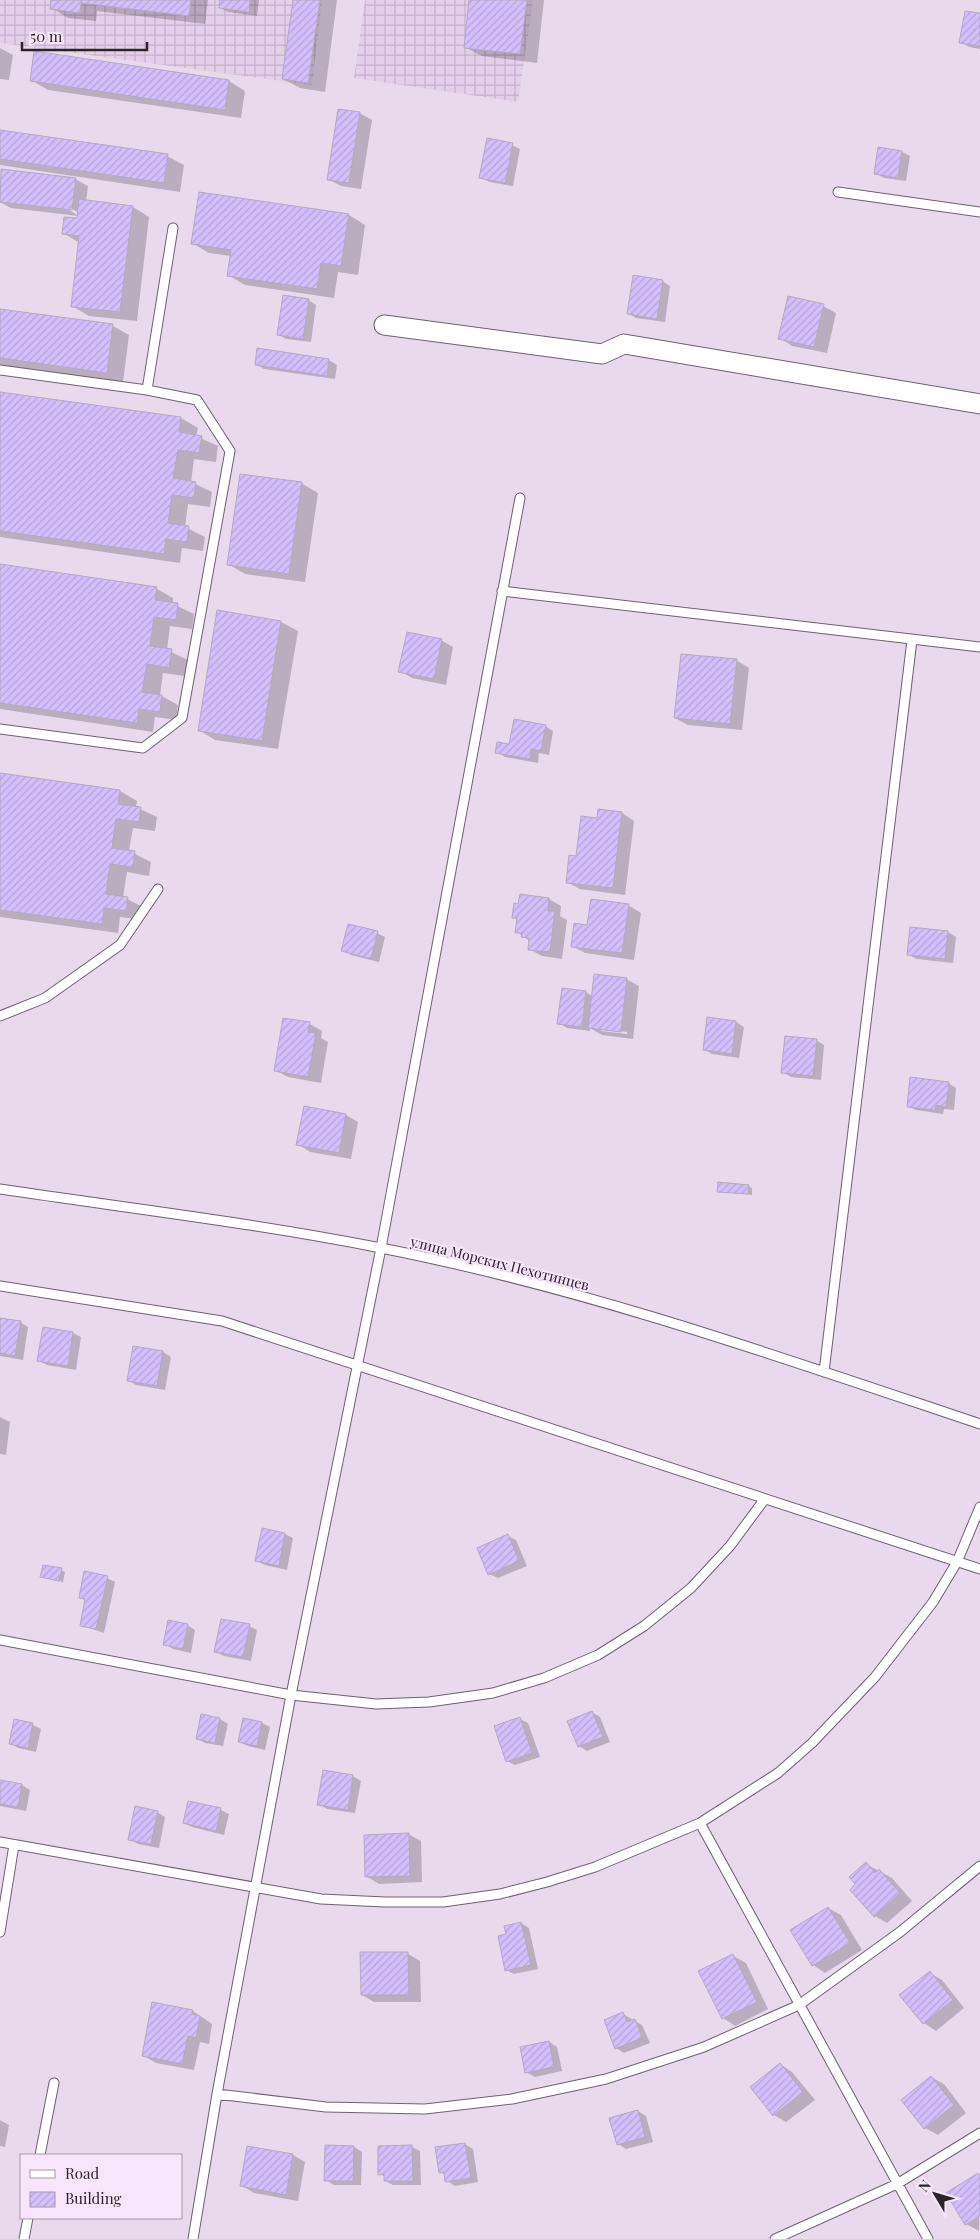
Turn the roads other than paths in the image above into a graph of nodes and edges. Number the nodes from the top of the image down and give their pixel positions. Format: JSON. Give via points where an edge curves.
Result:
{"nodes":[{"id":1,"x":838,"y":192,"type":"dead end"},
{"id":2,"x":980,"y":212,"type":"edge"},
{"id":3,"x":173,"y":228,"type":"dead end"},
{"id":4,"x":384,"y":324,"type":"dead end"},
{"id":5,"x":0,"y":370,"type":"edge"},
{"id":6,"x":147,"y":390,"type":"junction"},
{"id":7,"x":980,"y":404,"type":"edge"},
{"id":8,"x":520,"y":498,"type":"dead end"},
{"id":9,"x":502,"y":591,"type":"junction"},
{"id":10,"x":912,"y":640,"type":"junction"},
{"id":11,"x":980,"y":647,"type":"edge"},
{"id":12,"x":0,"y":729,"type":"edge"},
{"id":13,"x":158,"y":888,"type":"dead end"},
{"id":14,"x":0,"y":1016,"type":"edge"},
{"id":15,"x":0,"y":1189,"type":"edge"},
{"id":16,"x":381,"y":1248,"type":"junction"},
{"id":17,"x":0,"y":1286,"type":"edge"},
{"id":18,"x":356,"y":1366,"type":"junction"},
{"id":19,"x":824,"y":1372,"type":"junction"},
{"id":20,"x":980,"y":1424,"type":"edge"},
{"id":21,"x":764,"y":1500,"type":"junction"},
{"id":22,"x":980,"y":1507,"type":"edge"},
{"id":23,"x":957,"y":1562,"type":"junction"},
{"id":24,"x":980,"y":1569,"type":"edge"},
{"id":25,"x":0,"y":1640,"type":"edge"},
{"id":26,"x":291,"y":1695,"type":"junction"},
{"id":27,"x":700,"y":1823,"type":"junction"},
{"id":28,"x":0,"y":1842,"type":"edge"},
{"id":29,"x":14,"y":1845,"type":"junction"},
{"id":30,"x":980,"y":1866,"type":"edge"},
{"id":31,"x":256,"y":1888,"type":"junction"},
{"id":32,"x":0,"y":1932,"type":"edge"},
{"id":33,"x":799,"y":2004,"type":"junction"},
{"id":34,"x":54,"y":2083,"type":"dead end"},
{"id":35,"x":217,"y":2094,"type":"junction"},
{"id":36,"x":980,"y":2133,"type":"edge"},
{"id":37,"x":40,"y":2154,"type":"edge"},
{"id":38,"x":897,"y":2184,"type":"junction"},
{"id":39,"x":28,"y":2219,"type":"edge"},
{"id":40,"x":24,"y":2239,"type":"edge"},
{"id":41,"x":193,"y":2239,"type":"edge"},
{"id":42,"x":775,"y":2239,"type":"edge"},
{"id":43,"x":928,"y":2239,"type":"edge"}],
"edges":[{"from":1,"to":2,"type":"lane"},
{"from":3,"to":6,"type":"lane"},
{"from":4,"to":7,"type":"street","via":[[602,354],[624,344]]},
{"from":5,"to":6,"type":"lane"},
{"from":6,"to":12,"type":"lane","via":[[197,400],[230,451],[182,718],[142,748]]},
{"from":8,"to":9,"type":"lane"},
{"from":9,"to":10,"type":"lane"},
{"from":9,"to":16,"type":"lane"},
{"from":10,"to":11,"type":"lane"},
{"from":10,"to":19,"type":"lane"},
{"from":13,"to":14,"type":"lane","via":[[120,945],[45,998]]},
{"from":15,"to":16,"type":"lane","name":"улица Морских Пехотинцев"},
{"from":16,"to":18,"type":"lane"},
{"from":16,"to":19,"type":"lane","name":"улица Морских Пехотинцев","via":[[504,1276],[608,1305]]},
{"from":17,"to":18,"type":"lane","via":[[222,1321]]},
{"from":18,"to":21,"type":"lane"},
{"from":18,"to":26,"type":"lane"},
{"from":19,"to":20,"type":"lane","name":"улица Морских Пехотинцев"},
{"from":21,"to":23,"type":"lane"},
{"from":21,"to":26,"type":"lane","via":[[730,1546],[676,1601],[598,1655],[544,1678],[493,1693],[429,1702],[376,1704]]},
{"from":22,"to":23,"type":"lane"},
{"from":23,"to":24,"type":"lane"},
{"from":23,"to":27,"type":"lane","via":[[904,1641],[844,1712],[778,1773]]},
{"from":25,"to":26,"type":"lane"},
{"from":26,"to":31,"type":"lane"},
{"from":27,"to":31,"type":"lane","via":[[646,1847],[555,1880],[500,1894],[452,1900],[385,1902],[321,1899]]},
{"from":27,"to":33,"type":"lane"},
{"from":28,"to":29,"type":"lane"},
{"from":29,"to":31,"type":"lane"},
{"from":29,"to":32,"type":"lane"},
{"from":30,"to":33,"type":"lane","via":[[900,1932]]},
{"from":31,"to":35,"type":"lane"},
{"from":33,"to":35,"type":"lane","via":[[704,2047],[606,2079],[512,2099],[425,2109],[326,2107]]},
{"from":33,"to":38,"type":"lane"},
{"from":34,"to":37,"type":"lane"},
{"from":35,"to":41,"type":"lane"},
{"from":36,"to":38,"type":"lane"},
{"from":38,"to":42,"type":"lane"},
{"from":38,"to":43,"type":"lane"},
{"from":39,"to":40,"type":"lane"}]}
